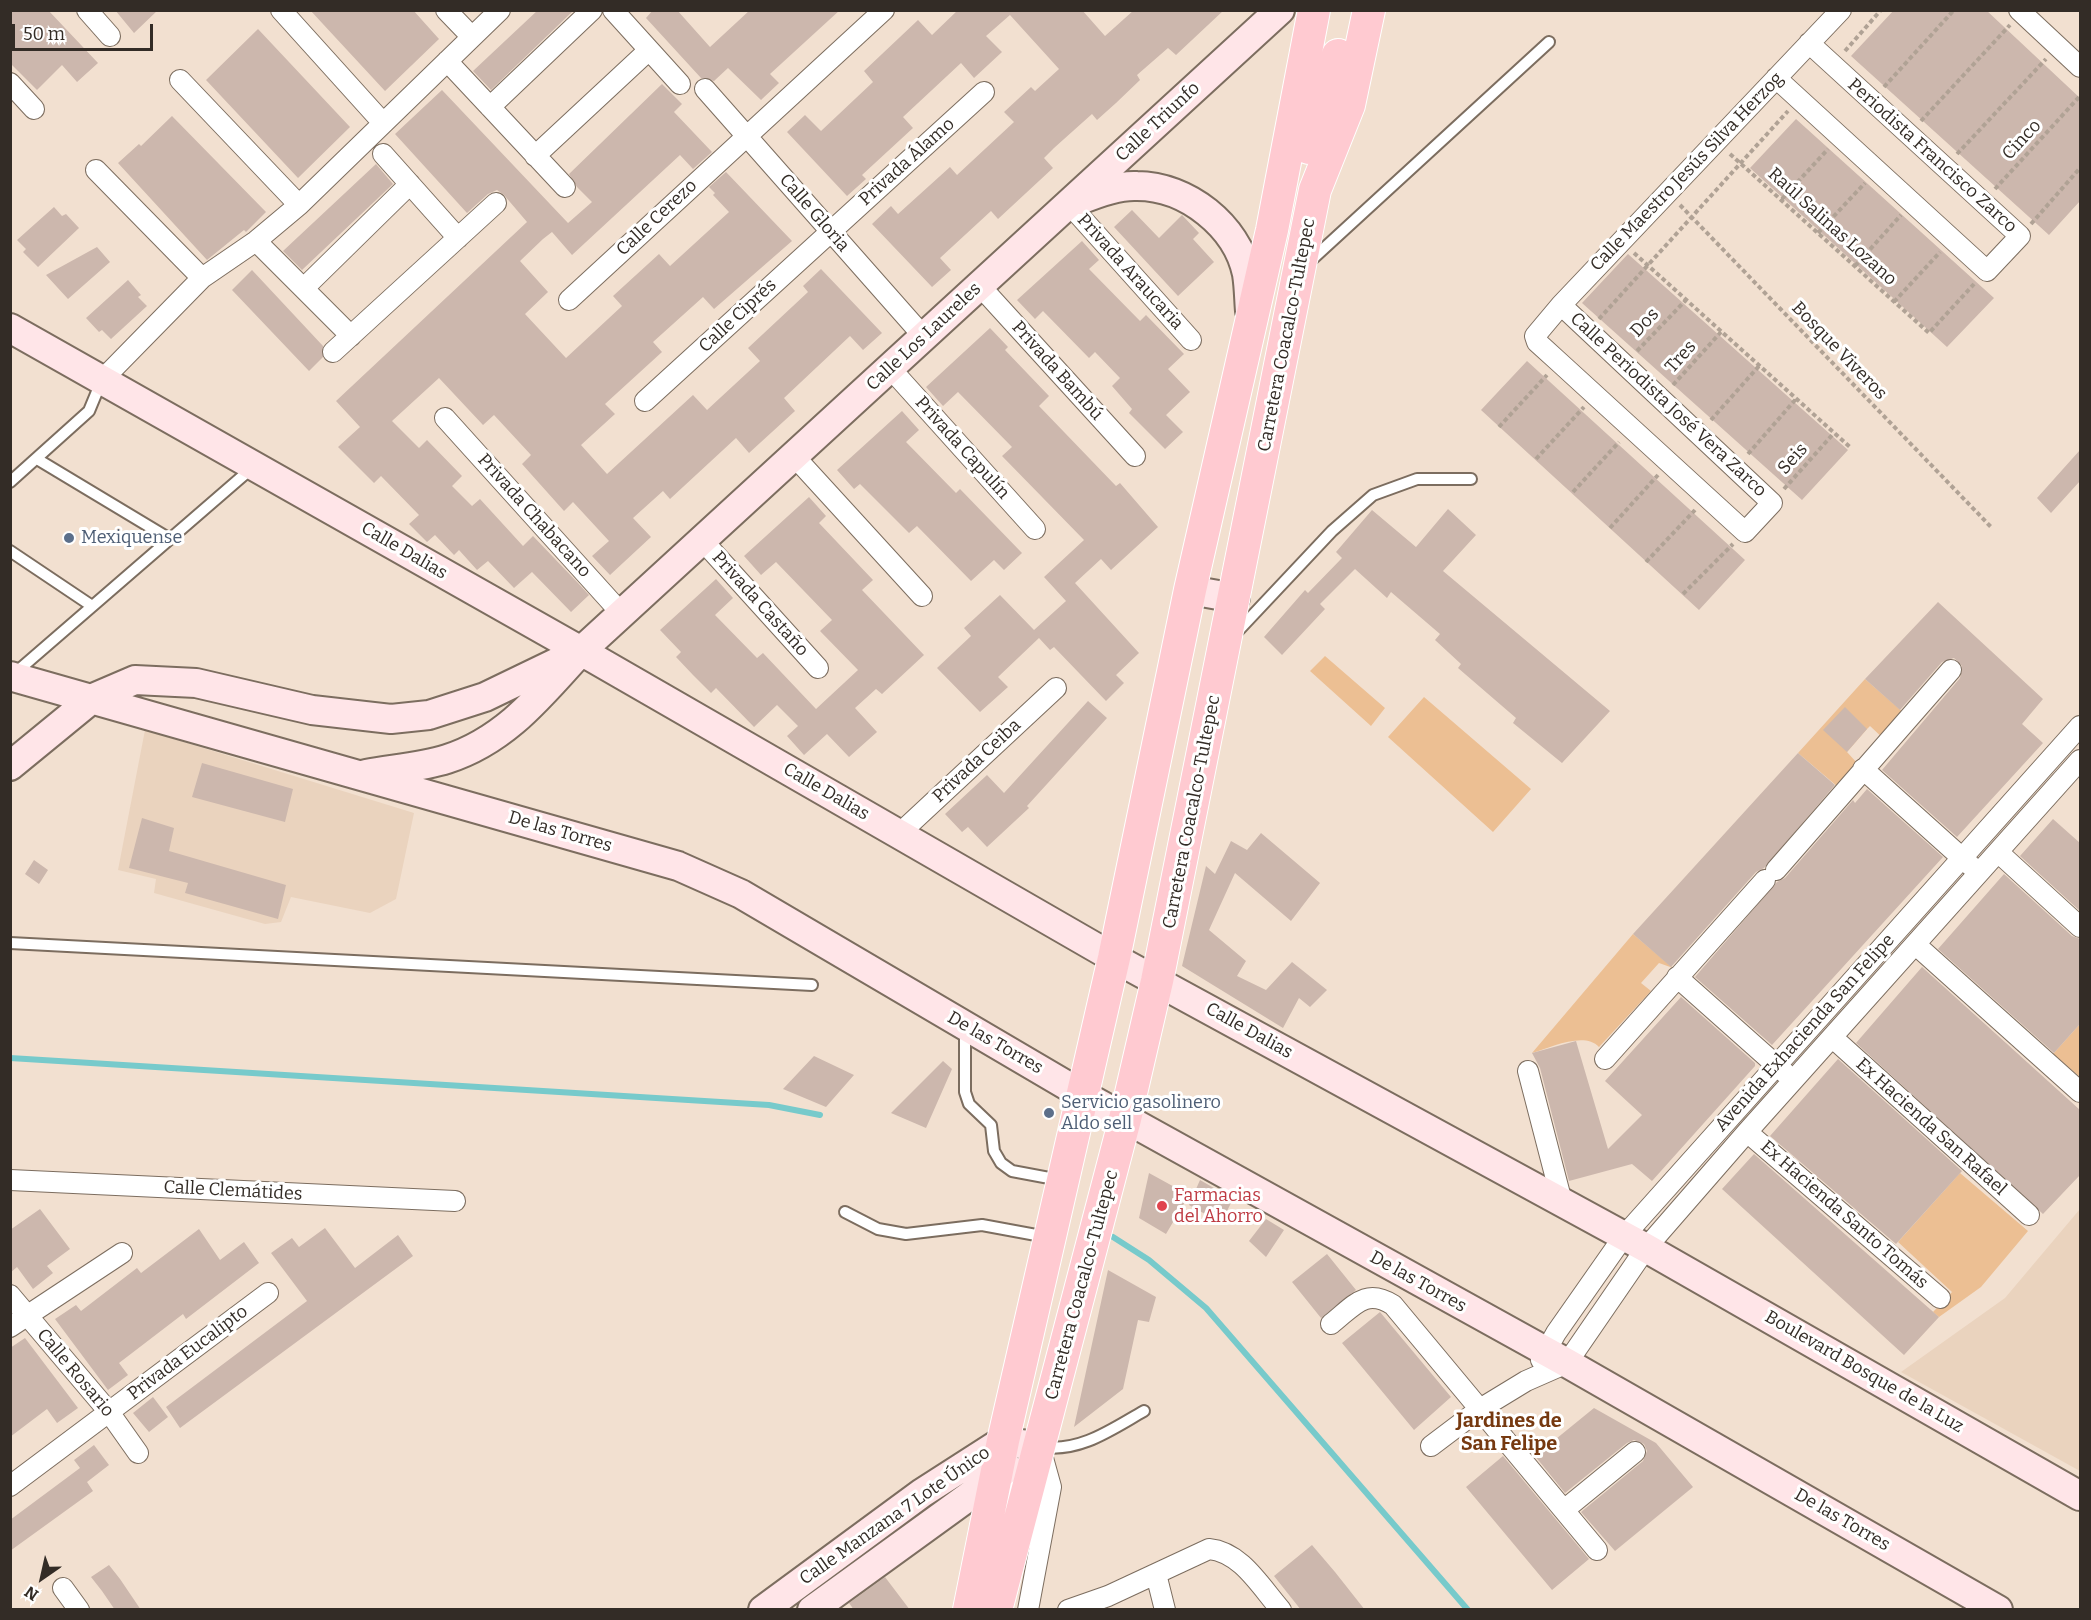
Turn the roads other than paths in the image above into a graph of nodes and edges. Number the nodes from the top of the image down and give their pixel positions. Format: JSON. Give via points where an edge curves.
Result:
{"nodes":[{"id":1,"x":87,"y":10,"type":"edge"},
{"id":2,"x":281,"y":10,"type":"edge"},
{"id":3,"x":446,"y":10,"type":"edge"},
{"id":4,"x":500,"y":10,"type":"edge"},
{"id":5,"x":592,"y":10,"type":"edge"},
{"id":6,"x":613,"y":10,"type":"edge"},
{"id":7,"x":884,"y":10,"type":"edge"},
{"id":8,"x":1263,"y":10,"type":"edge"},
{"id":9,"x":1280,"y":10,"type":"edge"},
{"id":10,"x":1314,"y":10,"type":"edge"},
{"id":11,"x":1347,"y":10,"type":"edge"},
{"id":12,"x":1369,"y":10,"type":"edge"},
{"id":13,"x":1840,"y":10,"type":"edge"},
{"id":14,"x":2020,"y":12,"type":"edge"},
{"id":15,"x":110,"y":36,"type":"dead end"},
{"id":16,"x":472,"y":37,"type":"junction"},
{"id":17,"x":1247,"y":41,"type":"junction"},
{"id":18,"x":1549,"y":42,"type":"dead end"},
{"id":19,"x":1809,"y":43,"type":"junction"},
{"id":20,"x":649,"y":50,"type":"junction"},
{"id":21,"x":447,"y":61,"type":"junction"},
{"id":22,"x":2080,"y":67,"type":"edge"},
{"id":23,"x":1776,"y":78,"type":"junction"},
{"id":24,"x":180,"y":80,"type":"dead end"},
{"id":25,"x":10,"y":83,"type":"edge"},
{"id":26,"x":680,"y":84,"type":"dead end"},
{"id":27,"x":705,"y":89,"type":"dead end"},
{"id":28,"x":984,"y":92,"type":"dead end"},
{"id":29,"x":490,"y":107,"type":"junction"},
{"id":30,"x":34,"y":109,"type":"dead end"},
{"id":31,"x":383,"y":123,"type":"junction"},
{"id":32,"x":746,"y":136,"type":"junction"},
{"id":33,"x":383,"y":154,"type":"dead end"},
{"id":34,"x":536,"y":156,"type":"junction"},
{"id":35,"x":96,"y":170,"type":"dead end"},
{"id":36,"x":410,"y":184,"type":"junction"},
{"id":37,"x":565,"y":187,"type":"dead end"},
{"id":38,"x":496,"y":203,"type":"dead end"},
{"id":39,"x":1070,"y":204,"type":"junction"},
{"id":40,"x":299,"y":205,"type":"junction"},
{"id":41,"x":1272,"y":230,"type":"junction"},
{"id":42,"x":830,"y":231,"type":"junction"},
{"id":43,"x":458,"y":238,"type":"junction"},
{"id":44,"x":256,"y":242,"type":"junction"},
{"id":45,"x":1300,"y":271,"type":"junction"},
{"id":46,"x":202,"y":278,"type":"junction"},
{"id":47,"x":980,"y":286,"type":"junction"},
{"id":48,"x":304,"y":288,"type":"junction"},
{"id":49,"x":569,"y":300,"type":"dead end"},
{"id":50,"x":1561,"y":304,"type":"junction"},
{"id":51,"x":1251,"y":321,"type":"junction"},
{"id":52,"x":10,"y":328,"type":"edge"},
{"id":53,"x":351,"y":336,"type":"junction"},
{"id":54,"x":924,"y":337,"type":"junction"},
{"id":55,"x":1191,"y":340,"type":"dead end"},
{"id":56,"x":333,"y":352,"type":"dead end"},
{"id":57,"x":890,"y":368,"type":"junction"},
{"id":58,"x":102,"y":380,"type":"junction"},
{"id":59,"x":645,"y":402,"type":"dead end"},
{"id":60,"x":445,"y":418,"type":"dead end"},
{"id":61,"x":794,"y":456,"type":"junction"},
{"id":62,"x":1135,"y":456,"type":"dead end"},
{"id":63,"x":37,"y":459,"type":"junction"},
{"id":64,"x":254,"y":466,"type":"junction"},
{"id":65,"x":1471,"y":479,"type":"dead end"},
{"id":66,"x":10,"y":482,"type":"edge"},
{"id":67,"x":1035,"y":529,"type":"dead end"},
{"id":68,"x":1745,"y":532,"type":"joint"},
{"id":69,"x":170,"y":539,"type":"junction"},
{"id":70,"x":702,"y":540,"type":"junction"},
{"id":71,"x":10,"y":551,"type":"edge"},
{"id":72,"x":1190,"y":590,"type":"junction"},
{"id":73,"x":922,"y":596,"type":"dead end"},
{"id":74,"x":1235,"y":598,"type":"junction"},
{"id":75,"x":92,"y":606,"type":"junction"},
{"id":76,"x":622,"y":614,"type":"junction"},
{"id":77,"x":1226,"y":644,"type":"junction"},
{"id":78,"x":581,"y":651,"type":"junction"},
{"id":79,"x":818,"y":668,"type":"dead end"},
{"id":80,"x":1952,"y":670,"type":"dead end"},
{"id":81,"x":11,"y":676,"type":"edge"},
{"id":82,"x":1056,"y":688,"type":"dead end"},
{"id":83,"x":93,"y":698,"type":"junction"},
{"id":84,"x":2080,"y":726,"type":"edge"},
{"id":85,"x":2080,"y":760,"type":"edge"},
{"id":86,"x":10,"y":766,"type":"edge"},
{"id":87,"x":1863,"y":769,"type":"junction"},
{"id":88,"x":361,"y":775,"type":"junction"},
{"id":89,"x":899,"y":834,"type":"junction"},
{"id":90,"x":1999,"y":853,"type":"junction"},
{"id":91,"x":1962,"y":858,"type":"junction"},
{"id":92,"x":1980,"y":874,"type":"junction"},
{"id":93,"x":2080,"y":927,"type":"edge"},
{"id":94,"x":10,"y":943,"type":"edge"},
{"id":95,"x":1916,"y":945,"type":"junction"},
{"id":96,"x":1114,"y":958,"type":"junction"},
{"id":97,"x":1677,"y":977,"type":"junction"},
{"id":98,"x":1157,"y":981,"type":"junction"},
{"id":99,"x":812,"y":985,"type":"dead end"},
{"id":100,"x":965,"y":1026,"type":"junction"},
{"id":101,"x":1833,"y":1038,"type":"junction"},
{"id":102,"x":1605,"y":1059,"type":"dead end"},
{"id":103,"x":1776,"y":1065,"type":"junction"},
{"id":104,"x":1528,"y":1071,"type":"dead end"},
{"id":105,"x":1793,"y":1081,"type":"junction"},
{"id":106,"x":2080,"y":1092,"type":"edge"},
{"id":107,"x":1083,"y":1095,"type":"junction"},
{"id":108,"x":1125,"y":1119,"type":"junction"},
{"id":109,"x":1747,"y":1132,"type":"junction"},
{"id":110,"x":10,"y":1180,"type":"edge"},
{"id":111,"x":1063,"y":1180,"type":"junction"},
{"id":112,"x":455,"y":1201,"type":"dead end"},
{"id":113,"x":1562,"y":1202,"type":"junction"},
{"id":114,"x":845,"y":1212,"type":"dead end"},
{"id":115,"x":2030,"y":1215,"type":"dead end"},
{"id":116,"x":1050,"y":1238,"type":"junction"},
{"id":117,"x":1635,"y":1242,"type":"junction"},
{"id":118,"x":122,"y":1253,"type":"dead end"},
{"id":119,"x":268,"y":1293,"type":"dead end"},
{"id":120,"x":10,"y":1295,"type":"edge"},
{"id":121,"x":1940,"y":1298,"type":"dead end"},
{"id":122,"x":18,"y":1321,"type":"edge"},
{"id":123,"x":1331,"y":1324,"type":"dead end"},
{"id":124,"x":1556,"y":1358,"type":"junction"},
{"id":125,"x":1480,"y":1408,"type":"junction"},
{"id":126,"x":1144,"y":1411,"type":"dead end"},
{"id":127,"x":109,"y":1412,"type":"junction"},
{"id":128,"x":1003,"y":1441,"type":"junction"},
{"id":129,"x":1431,"y":1446,"type":"dead end"},
{"id":130,"x":1040,"y":1447,"type":"junction"},
{"id":131,"x":1635,"y":1452,"type":"dead end"},
{"id":132,"x":138,"y":1453,"type":"dead end"},
{"id":133,"x":997,"y":1475,"type":"junction"},
{"id":134,"x":10,"y":1486,"type":"edge"},
{"id":135,"x":2080,"y":1496,"type":"edge"},
{"id":136,"x":1564,"y":1510,"type":"junction"},
{"id":137,"x":1597,"y":1550,"type":"dead end"},
{"id":138,"x":1156,"y":1574,"type":"junction"},
{"id":139,"x":63,"y":1587,"type":"dead end"},
{"id":140,"x":79,"y":1610,"type":"edge"},
{"id":141,"x":763,"y":1610,"type":"edge"},
{"id":142,"x":812,"y":1610,"type":"edge"},
{"id":143,"x":969,"y":1610,"type":"edge"},
{"id":144,"x":996,"y":1610,"type":"edge"},
{"id":145,"x":1028,"y":1610,"type":"edge"},
{"id":146,"x":1068,"y":1610,"type":"edge"},
{"id":147,"x":1166,"y":1610,"type":"edge"},
{"id":148,"x":1281,"y":1610,"type":"edge"},
{"id":149,"x":1998,"y":1610,"type":"edge"}],
"edges":[{"from":1,"to":15,"type":"street"},
{"from":2,"to":31,"type":"street"},
{"from":3,"to":16,"type":"street"},
{"from":4,"to":16,"type":"street"},
{"from":5,"to":29,"type":"street"},
{"from":6,"to":20,"type":"street"},
{"from":7,"to":32,"type":"street","name":"Calle Cerezo"},
{"from":8,"to":17,"type":"street","name":"Calle Triunfo"},
{"from":9,"to":17,"type":"main road","name":"Calle Triunfo"},
{"from":10,"to":41,"type":"main road","name":"Carretera Coacalco-Tultepec"},
{"from":11,"to":41,"type":"main road","via":[[1331,88]]},
{"from":12,"to":45,"type":"main road","name":"Carretera Coacalco-Tultepec","via":[[1349,105],[1315,190]]},
{"from":13,"to":19,"type":"street","name":"Calle Maestro Jesús Silva Herzog"},
{"from":14,"to":22,"type":"street"},
{"from":16,"to":21,"type":"street"},
{"from":17,"to":39,"type":"main road","name":"Calle Triunfo"},
{"from":18,"to":45,"type":"lane"},
{"from":19,"to":23,"type":"street","name":"Calle Maestro Jesús Silva Herzog"},
{"from":19,"to":23,"type":"street","name":"Periodista Francisco Zarco","via":[[2020,236],[1987,271]]},
{"from":20,"to":26,"type":"street"},
{"from":20,"to":34,"type":"street"},
{"from":21,"to":29,"type":"street"},
{"from":21,"to":31,"type":"street"},
{"from":23,"to":50,"type":"street","name":"Calle Maestro Jesús Silva Herzog"},
{"from":24,"to":40,"type":"street"},
{"from":25,"to":30,"type":"street"},
{"from":27,"to":32,"type":"street","name":"Calle Gloria"},
{"from":28,"to":42,"type":"street","name":"Privada Álamo"},
{"from":29,"to":34,"type":"street"},
{"from":31,"to":40,"type":"street"},
{"from":32,"to":42,"type":"street","name":"Calle Gloria"},
{"from":32,"to":49,"type":"street","name":"Calle Cerezo"},
{"from":33,"to":36,"type":"street"},
{"from":34,"to":37,"type":"street"},
{"from":35,"to":46,"type":"street"},
{"from":36,"to":43,"type":"street"},
{"from":36,"to":48,"type":"street"},
{"from":38,"to":43,"type":"street"},
{"from":39,"to":47,"type":"main road","name":"Calle Los Laureles"},
{"from":39,"to":51,"type":"main road","name":"Calle Los Laureles","via":[[1100,191],[1137,186],[1174,192],[1207,210],[1232,238],[1247,273]]},
{"from":39,"to":55,"type":"street","name":"Privada Araucaria"},
{"from":40,"to":44,"type":"street"},
{"from":41,"to":51,"type":"main road","name":"Carretera Coacalco-Tultepec"},
{"from":42,"to":54,"type":"street","name":"Calle Gloria"},
{"from":42,"to":59,"type":"street","name":"Calle Ciprés"},
{"from":43,"to":53,"type":"street"},
{"from":44,"to":46,"type":"street"},
{"from":44,"to":48,"type":"street"},
{"from":45,"to":74,"type":"main road","name":"Carretera Coacalco-Tultepec"},
{"from":46,"to":58,"type":"street"},
{"from":47,"to":54,"type":"main road","name":"Calle Los Laureles"},
{"from":47,"to":62,"type":"street","name":"Privada Bambú"},
{"from":48,"to":53,"type":"street"},
{"from":50,"to":68,"type":"street","name":"Calle Maestro Jesús Silva Herzog","via":[[1535,336],[1537,342]]},
{"from":50,"to":68,"type":"street","name":"Calle Periodista José Vera Zarco","via":[[1772,503]]},
{"from":51,"to":72,"type":"main road","name":"Carretera Coacalco-Tultepec"},
{"from":52,"to":58,"type":"main road","name":"Calle Dalias"},
{"from":53,"to":56,"type":"street"},
{"from":54,"to":57,"type":"main road","name":"Calle Los Laureles"},
{"from":57,"to":61,"type":"main road","name":"Calle Los Laureles"},
{"from":57,"to":67,"type":"street","name":"Privada Capulín"},
{"from":58,"to":63,"type":"lane","via":[[89,411]]},
{"from":58,"to":64,"type":"main road","name":"Calle Dalias"},
{"from":60,"to":76,"type":"street","name":"Privada Chabacano"},
{"from":61,"to":70,"type":"main road","name":"Calle Los Laureles"},
{"from":61,"to":73,"type":"street"},
{"from":63,"to":66,"type":"lane"},
{"from":63,"to":69,"type":"lane"},
{"from":64,"to":69,"type":"lane"},
{"from":64,"to":78,"type":"main road","name":"Calle Dalias"},
{"from":65,"to":77,"type":"lane","via":[[1417,479],[1373,495],[1332,531]]},
{"from":69,"to":75,"type":"lane"},
{"from":70,"to":76,"type":"main road","name":"Calle Los Laureles"},
{"from":70,"to":79,"type":"street","name":"Privada Castaño"},
{"from":71,"to":75,"type":"lane"},
{"from":72,"to":74,"type":"main road"},
{"from":72,"to":96,"type":"main road","name":"Carretera Coacalco-Tultepec"},
{"from":74,"to":77,"type":"main road","name":"Carretera Coacalco-Tultepec"},
{"from":75,"to":81,"type":"lane"},
{"from":76,"to":78,"type":"main road","name":"Calle Los Laureles"},
{"from":77,"to":98,"type":"main road","name":"Carretera Coacalco-Tultepec"},
{"from":78,"to":83,"type":"main road","via":[[485,697],[429,716],[391,719],[312,710],[196,683],[160,679],[135,680]]},
{"from":78,"to":88,"type":"main road","via":[[523,716],[485,743],[447,759]]},
{"from":78,"to":89,"type":"main road","name":"Calle Dalias"},
{"from":80,"to":87,"type":"street"},
{"from":81,"to":83,"type":"main road"},
{"from":82,"to":89,"type":"street","name":"Privada Ceiba"},
{"from":83,"to":86,"type":"main road"},
{"from":83,"to":88,"type":"main road","name":"De las Torres"},
{"from":84,"to":91,"type":"street","name":"Avenida Exhacienda San Felipe"},
{"from":85,"to":90,"type":"street","name":"Avenida Exhacienda San Felipe"},
{"from":87,"to":91,"type":"street"},
{"from":87,"to":97,"type":"street"},
{"from":88,"to":100,"type":"main road","name":"De las Torres","via":[[678,866],[741,894]]},
{"from":89,"to":96,"type":"main road","name":"Calle Dalias"},
{"from":90,"to":92,"type":"street","name":"Avenida Exhacienda San Felipe"},
{"from":90,"to":93,"type":"street"},
{"from":91,"to":92,"type":"street"},
{"from":91,"to":103,"type":"street","name":"Avenida Exhacienda San Felipe"},
{"from":92,"to":95,"type":"street","name":"Avenida Exhacienda San Felipe"},
{"from":94,"to":99,"type":"lane"},
{"from":95,"to":101,"type":"street","name":"Avenida Exhacienda San Felipe"},
{"from":95,"to":106,"type":"street"},
{"from":96,"to":98,"type":"main road","name":"Calle Dalias"},
{"from":96,"to":107,"type":"main road","name":"Carretera Coacalco-Tultepec"},
{"from":97,"to":102,"type":"street"},
{"from":97,"to":103,"type":"street"},
{"from":98,"to":108,"type":"main road","name":"Carretera Coacalco-Tultepec"},
{"from":98,"to":113,"type":"main road","name":"Calle Dalias"},
{"from":100,"to":107,"type":"main road","name":"De las Torres"},
{"from":100,"to":111,"type":"lane","via":[[965,1092],[969,1104],[991,1125],[994,1151],[1000,1163],[1012,1171]]},
{"from":101,"to":105,"type":"street","name":"Avenida Exhacienda San Felipe"},
{"from":101,"to":115,"type":"street","name":"Ex Hacienda San Rafael"},
{"from":103,"to":105,"type":"street"},
{"from":103,"to":117,"type":"street","name":"Avenida Exhacienda San Felipe"},
{"from":104,"to":113,"type":"street"},
{"from":105,"to":109,"type":"street","name":"Avenida Exhacienda San Felipe"},
{"from":107,"to":108,"type":"main road","name":"De las Torres"},
{"from":107,"to":111,"type":"main road","name":"Carretera Coacalco-Tultepec"},
{"from":108,"to":124,"type":"main road","name":"De las Torres"},
{"from":108,"to":130,"type":"main road","name":"Carretera Coacalco-Tultepec"},
{"from":109,"to":117,"type":"street","name":"Avenida Exhacienda San Felipe"},
{"from":109,"to":121,"type":"street","name":"Ex Hacienda Santo Tomás"},
{"from":110,"to":112,"type":"street","name":"Calle Clemátides"},
{"from":111,"to":116,"type":"main road","name":"Carretera Coacalco-Tultepec"},
{"from":113,"to":117,"type":"main road","name":"Calle Dalias"},
{"from":114,"to":116,"type":"lane","via":[[878,1229],[906,1234],[982,1225]]},
{"from":116,"to":128,"type":"main road","name":"Carretera Coacalco-Tultepec"},
{"from":117,"to":124,"type":"street","name":"Avenida Exhacienda San Felipe"},
{"from":117,"to":124,"type":"street","name":"Avenida Exhacienda San Felipe","via":[[1556,1333]]},
{"from":117,"to":135,"type":"main road","name":"Boulevard Bosque de la Luz"},
{"from":118,"to":122,"type":"street"},
{"from":119,"to":127,"type":"street","name":"Privada Eucalipto"},
{"from":120,"to":122,"type":"street","name":"Calle Rosario"},
{"from":122,"to":127,"type":"street","name":"Calle Rosario"},
{"from":123,"to":125,"type":"street","via":[[1365,1298],[1379,1296],[1393,1305]]},
{"from":124,"to":125,"type":"street"},
{"from":124,"to":149,"type":"main road","name":"De las Torres"},
{"from":125,"to":129,"type":"street"},
{"from":125,"to":136,"type":"street"},
{"from":126,"to":130,"type":"lane","via":[[1085,1443],[1061,1449]]},
{"from":127,"to":132,"type":"street","name":"Calle Rosario"},
{"from":127,"to":134,"type":"street","name":"Privada Eucalipto"},
{"from":128,"to":130,"type":"main road","name":"Calle Manzana 7 Lote Único"},
{"from":128,"to":133,"type":"main road","name":"Carretera Coacalco-Tultepec"},
{"from":128,"to":141,"type":"main road","name":"Calle Manzana 7 Lote Único","via":[[922,1493]]},
{"from":130,"to":133,"type":"main road","name":"Calle Manzana 7 Lote Único"},
{"from":130,"to":144,"type":"main road","name":"Carretera Coacalco-Tultepec"},
{"from":130,"to":145,"type":"street","via":[[1051,1486]]},
{"from":131,"to":136,"type":"street"},
{"from":133,"to":142,"type":"main road","name":"Calle Manzana 7 Lote Único"},
{"from":133,"to":143,"type":"main road","name":"Carretera Coacalco-Tultepec"},
{"from":136,"to":137,"type":"street"},
{"from":138,"to":146,"type":"street"},
{"from":138,"to":147,"type":"street"},
{"from":138,"to":148,"type":"street","via":[[1209,1549],[1223,1550],[1238,1560]]},
{"from":139,"to":140,"type":"street"}]}
